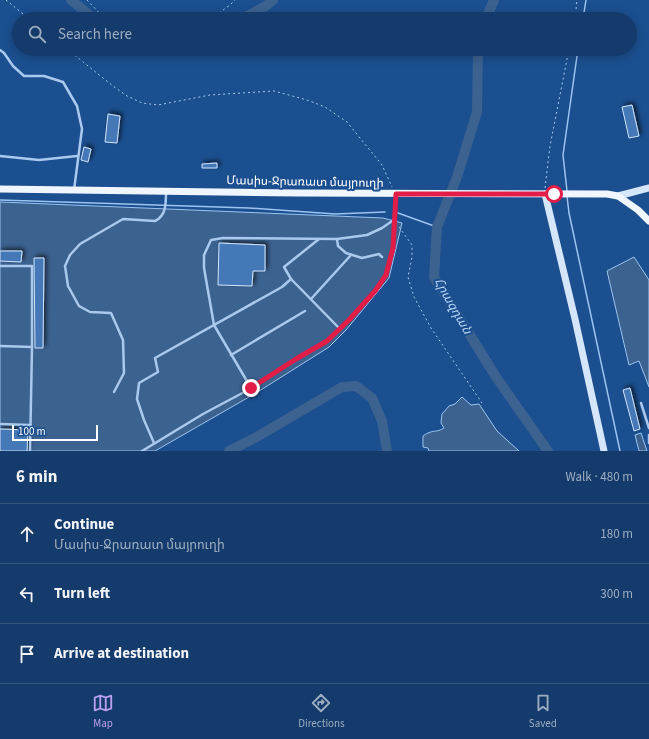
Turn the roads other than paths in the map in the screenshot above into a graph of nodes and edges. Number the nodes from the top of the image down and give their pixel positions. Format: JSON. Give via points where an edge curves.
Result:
{"nodes":[{"id":1,"x":0,"y":50,"type":"edge"},
{"id":2,"x":0,"y":156,"type":"edge"},
{"id":3,"x":77,"y":156,"type":"junction"},
{"id":4,"x":649,"y":188,"type":"edge"},
{"id":5,"x":0,"y":189,"type":"edge"},
{"id":6,"x":74,"y":190,"type":"junction"},
{"id":7,"x":166,"y":191,"type":"junction"},
{"id":8,"x":396,"y":194,"type":"junction"},
{"id":9,"x":545,"y":194,"type":"junction"},
{"id":10,"x":618,"y":196,"type":"junction"},
{"id":11,"x":395,"y":218,"type":"junction"},
{"id":12,"x":649,"y":221,"type":"edge"},
{"id":13,"x":320,"y":239,"type":"junction"},
{"id":14,"x":337,"y":239,"type":"junction"},
{"id":15,"x":351,"y":255,"type":"junction"},
{"id":16,"x":382,"y":257,"type":"dead end"},
{"id":17,"x":0,"y":266,"type":"edge"},
{"id":18,"x":291,"y":279,"type":"junction"},
{"id":19,"x":311,"y":299,"type":"junction"},
{"id":20,"x":305,"y":311,"type":"dead end"},
{"id":21,"x":214,"y":325,"type":"junction"},
{"id":22,"x":340,"y":329,"type":"junction"},
{"id":23,"x":0,"y":346,"type":"edge"},
{"id":24,"x":32,"y":347,"type":"junction"},
{"id":25,"x":231,"y":354,"type":"junction"},
{"id":26,"x":251,"y":388,"type":"junction"},
{"id":27,"x":114,"y":392,"type":"dead end"},
{"id":28,"x":641,"y":403,"type":"dead end"},
{"id":29,"x":0,"y":424,"type":"edge"},
{"id":30,"x":31,"y":425,"type":"junction"},
{"id":31,"x":649,"y":428,"type":"edge"},
{"id":32,"x":649,"y":435,"type":"edge"},
{"id":33,"x":154,"y":443,"type":"junction"},
{"id":34,"x":649,"y":443,"type":"edge"},
{"id":35,"x":30,"y":451,"type":"edge"},
{"id":36,"x":142,"y":451,"type":"edge"},
{"id":37,"x":604,"y":451,"type":"edge"}],
"edges":[{"from":1,"to":3,"type":"lane","via":[[24,76],[44,76],[64,82],[77,106],[82,129]]},
{"from":2,"to":3,"type":"lane","via":[[39,160]]},
{"from":3,"to":6,"type":"lane"},
{"from":4,"to":10,"type":"main road"},
{"from":5,"to":6,"type":"main road","name":"Մասիս-Ջրառատ մայրուղի"},
{"from":6,"to":7,"type":"main road","name":"Մասիս-Ջրառատ մայրուղի"},
{"from":7,"to":8,"type":"main road","name":"Մասիս-Ջրառատ մայրուղի"},
{"from":7,"to":27,"type":"lane","via":[[163,215],[155,221],[123,219],[80,244],[70,255],[66,266],[68,286],[78,306],[90,312],[111,313],[123,340],[124,373]]},
{"from":8,"to":9,"type":"main road","name":"Մասիս-Ջրառատ մայրուղի"},
{"from":8,"to":11,"type":"lane"},
{"from":9,"to":10,"type":"main road","name":"Մասիս-Ջրառատ մայրուղի"},
{"from":9,"to":37,"type":"main road"},
{"from":10,"to":12,"type":"main road"},
{"from":11,"to":14,"type":"lane","via":[[367,235]]},
{"from":11,"to":22,"type":"lane","via":[[393,248],[386,275],[375,291]]},
{"from":13,"to":14,"type":"lane"},
{"from":13,"to":18,"type":"lane","via":[[284,267]]},
{"from":13,"to":21,"type":"lane","via":[[211,240],[204,261]]},
{"from":14,"to":15,"type":"lane","via":[[338,246]]},
{"from":15,"to":16,"type":"lane","via":[[362,258],[379,254]]},
{"from":15,"to":19,"type":"lane"},
{"from":17,"to":24,"type":"lane","via":[[32,266]]},
{"from":18,"to":19,"type":"lane"},
{"from":18,"to":21,"type":"lane","via":[[282,287]]},
{"from":19,"to":22,"type":"lane"},
{"from":20,"to":25,"type":"lane"},
{"from":21,"to":25,"type":"lane"},
{"from":21,"to":33,"type":"lane","via":[[155,358],[158,372],[139,383],[137,399]]},
{"from":22,"to":26,"type":"lane","via":[[327,341]]},
{"from":23,"to":24,"type":"lane"},
{"from":24,"to":30,"type":"lane"},
{"from":25,"to":26,"type":"lane"},
{"from":26,"to":33,"type":"lane"},
{"from":28,"to":31,"type":"lane"},
{"from":29,"to":30,"type":"lane"},
{"from":30,"to":35,"type":"lane"},
{"from":32,"to":34,"type":"lane"},
{"from":33,"to":36,"type":"lane"}]}
